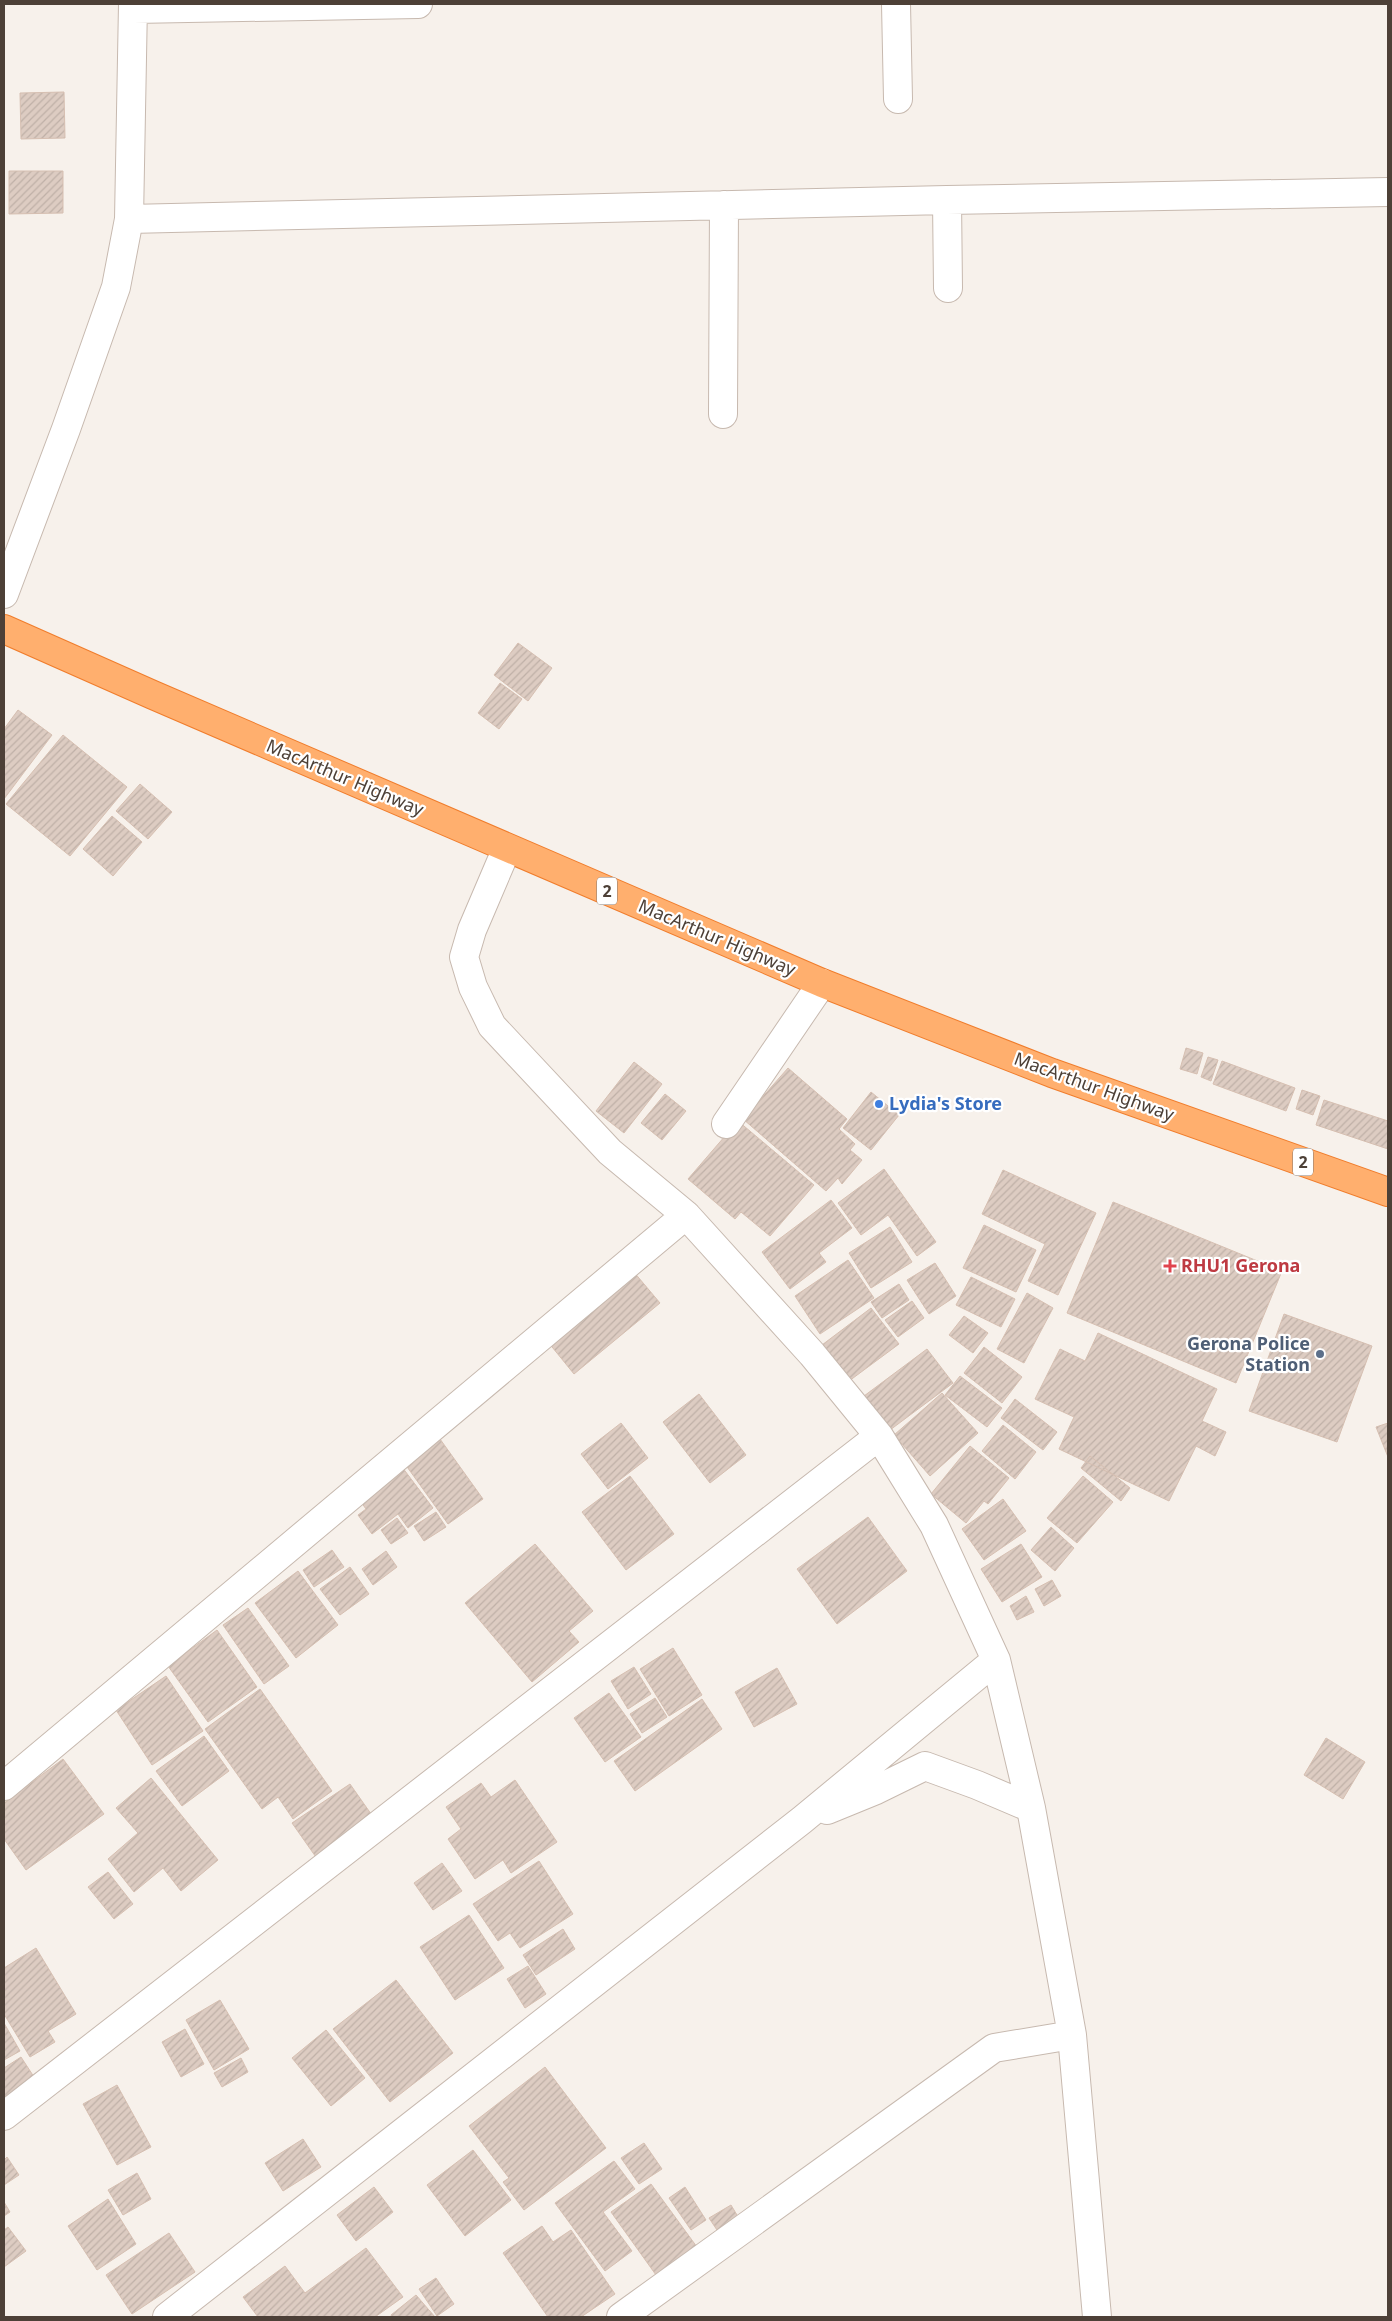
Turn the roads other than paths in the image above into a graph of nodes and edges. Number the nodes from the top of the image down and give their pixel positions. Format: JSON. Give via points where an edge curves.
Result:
{"nodes":[{"id":1,"x":418,"y":4,"type":"edge"},
{"id":2,"x":896,"y":4,"type":"edge"},
{"id":3,"x":134,"y":6,"type":"edge"},
{"id":4,"x":898,"y":99,"type":"dead end"},
{"id":5,"x":1388,"y":192,"type":"edge"},
{"id":6,"x":946,"y":200,"type":"junction"},
{"id":7,"x":724,"y":205,"type":"junction"},
{"id":8,"x":129,"y":219,"type":"junction"},
{"id":9,"x":948,"y":288,"type":"dead end"},
{"id":10,"x":723,"y":414,"type":"dead end"},
{"id":11,"x":4,"y":594,"type":"edge"},
{"id":12,"x":4,"y":629,"type":"edge"},
{"id":13,"x":507,"y":848,"type":"junction"},
{"id":14,"x":822,"y":983,"type":"junction"},
{"id":15,"x":726,"y":1124,"type":"dead end"},
{"id":16,"x":1388,"y":1192,"type":"edge"},
{"id":17,"x":686,"y":1215,"type":"junction"},
{"id":18,"x":879,"y":1436,"type":"junction"},
{"id":19,"x":996,"y":1660,"type":"junction"},
{"id":20,"x":4,"y":1786,"type":"edge"},
{"id":21,"x":1031,"y":1808,"type":"junction"},
{"id":22,"x":802,"y":1820,"type":"junction"},
{"id":23,"x":1072,"y":2035,"type":"junction"},
{"id":24,"x":4,"y":2116,"type":"edge"},
{"id":25,"x":167,"y":2317,"type":"edge"},
{"id":26,"x":621,"y":2317,"type":"edge"},
{"id":27,"x":1097,"y":2317,"type":"edge"}],
"edges":[{"from":1,"to":3,"type":"street"},
{"from":2,"to":4,"type":"street"},
{"from":3,"to":8,"type":"street"},
{"from":5,"to":6,"type":"street"},
{"from":6,"to":7,"type":"street"},
{"from":6,"to":9,"type":"street"},
{"from":7,"to":8,"type":"street"},
{"from":7,"to":10,"type":"street"},
{"from":8,"to":11,"type":"street","via":[[116,287]]},
{"from":12,"to":13,"type":"highway","name":"MacArthur Highway","number":"2"},
{"from":13,"to":14,"type":"highway","name":"MacArthur Highway","number":"2"},
{"from":13,"to":17,"type":"street","via":[[464,957],[473,987],[492,1026],[610,1152]]},
{"from":14,"to":15,"type":"street"},
{"from":14,"to":16,"type":"highway","name":"MacArthur Highway","number":"2","via":[[1052,1073]]},
{"from":17,"to":18,"type":"street","via":[[812,1354]]},
{"from":17,"to":20,"type":"street"},
{"from":18,"to":19,"type":"street","via":[[934,1525]]},
{"from":18,"to":24,"type":"street"},
{"from":19,"to":21,"type":"street"},
{"from":19,"to":22,"type":"street"},
{"from":21,"to":22,"type":"street","via":[[925,1766]]},
{"from":21,"to":23,"type":"street"},
{"from":22,"to":25,"type":"street"},
{"from":23,"to":26,"type":"street","via":[[994,2048]]},
{"from":23,"to":27,"type":"street"}]}
